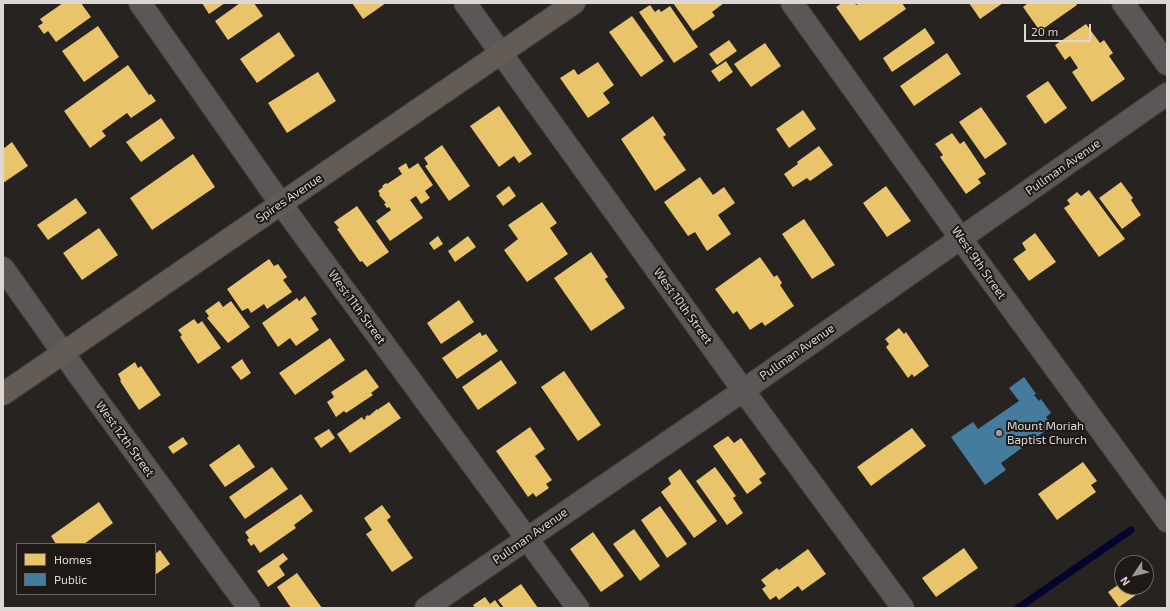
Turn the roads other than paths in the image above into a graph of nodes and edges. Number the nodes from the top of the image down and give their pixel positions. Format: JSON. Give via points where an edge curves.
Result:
{"nodes":[{"id":1,"x":140,"y":3,"type":"edge"},
{"id":2,"x":465,"y":3,"type":"edge"},
{"id":3,"x":574,"y":3,"type":"edge"},
{"id":4,"x":792,"y":3,"type":"edge"},
{"id":5,"x":1123,"y":3,"type":"edge"},
{"id":6,"x":501,"y":53,"type":"junction"},
{"id":7,"x":1167,"y":64,"type":"edge"},
{"id":8,"x":1167,"y":94,"type":"edge"},
{"id":9,"x":281,"y":204,"type":"junction"},
{"id":10,"x":962,"y":238,"type":"junction"},
{"id":11,"x":3,"y":268,"type":"edge"},
{"id":12,"x":62,"y":353,"type":"junction"},
{"id":13,"x":743,"y":390,"type":"junction"},
{"id":14,"x":3,"y":394,"type":"edge"},
{"id":15,"x":1167,"y":521,"type":"edge"},
{"id":16,"x":527,"y":538,"type":"junction"},
{"id":17,"x":250,"y":608,"type":"edge"},
{"id":18,"x":426,"y":608,"type":"edge"},
{"id":19,"x":578,"y":608,"type":"edge"},
{"id":20,"x":903,"y":608,"type":"edge"}],
"edges":[{"from":1,"to":9,"type":"street","name":"West 11th Street"},
{"from":2,"to":6,"type":"street","name":"West 10th Street"},
{"from":3,"to":6,"type":"main road","name":"Spires Avenue"},
{"from":4,"to":10,"type":"street","name":"West 9th Street"},
{"from":5,"to":7,"type":"street"},
{"from":6,"to":9,"type":"main road","name":"Spires Avenue"},
{"from":6,"to":13,"type":"street","name":"West 10th Street"},
{"from":8,"to":10,"type":"street","name":"Pullman Avenue"},
{"from":9,"to":12,"type":"main road","name":"Spires Avenue"},
{"from":9,"to":16,"type":"street","name":"West 11th Street"},
{"from":10,"to":13,"type":"street","name":"Pullman Avenue"},
{"from":10,"to":15,"type":"street","name":"West 9th Street"},
{"from":11,"to":12,"type":"street","name":"West 12th Street"},
{"from":12,"to":14,"type":"main road","name":"Spires Avenue"},
{"from":12,"to":17,"type":"street","name":"West 12th Street"},
{"from":13,"to":16,"type":"street","name":"Pullman Avenue"},
{"from":13,"to":20,"type":"street","name":"West 10th Street"},
{"from":16,"to":18,"type":"street","name":"Pullman Avenue"},
{"from":16,"to":19,"type":"street","name":"West 11th Street"}]}
